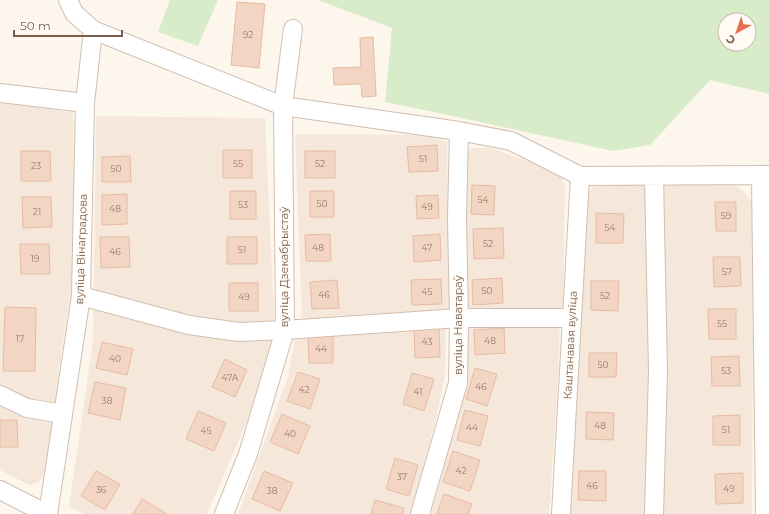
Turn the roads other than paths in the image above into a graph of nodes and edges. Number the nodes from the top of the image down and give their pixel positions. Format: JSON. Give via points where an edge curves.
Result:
{"nodes":[{"id":1,"x":68,"y":0,"type":"edge"},
{"id":2,"x":293,"y":29,"type":"dead end"},
{"id":3,"x":92,"y":30,"type":"junction"},
{"id":4,"x":0,"y":93,"type":"edge"},
{"id":5,"x":85,"y":103,"type":"junction"},
{"id":6,"x":283,"y":106,"type":"junction"},
{"id":7,"x":459,"y":130,"type":"junction"},
{"id":8,"x":580,"y":176,"type":"junction"},
{"id":9,"x":654,"y":176,"type":"junction"},
{"id":10,"x":765,"y":176,"type":"edge"},
{"id":11,"x":81,"y":296,"type":"junction"},
{"id":12,"x":459,"y":318,"type":"junction"},
{"id":13,"x":572,"y":318,"type":"junction"},
{"id":14,"x":285,"y":330,"type":"junction"},
{"id":15,"x":0,"y":394,"type":"edge"},
{"id":16,"x":63,"y":414,"type":"junction"},
{"id":17,"x":0,"y":490,"type":"edge"},
{"id":18,"x":48,"y":514,"type":"edge"},
{"id":19,"x":224,"y":514,"type":"edge"},
{"id":20,"x":420,"y":514,"type":"edge"},
{"id":21,"x":561,"y":514,"type":"edge"},
{"id":22,"x":654,"y":514,"type":"edge"},
{"id":23,"x":765,"y":514,"type":"edge"}],
"edges":[{"from":1,"to":3,"type":"street","via":[[74,13]]},
{"from":2,"to":6,"type":"street","name":"вуліца Дзекабрыстаў"},
{"from":3,"to":5,"type":"street","name":"вуліца Вінаградова"},
{"from":3,"to":6,"type":"street"},
{"from":4,"to":5,"type":"street"},
{"from":5,"to":11,"type":"street","name":"вуліца Вінаградова"},
{"from":6,"to":7,"type":"street"},
{"from":6,"to":14,"type":"street","name":"вуліца Дзекабрыстаў"},
{"from":7,"to":8,"type":"street","via":[[511,141]]},
{"from":7,"to":12,"type":"street","name":"вуліца Наватараў"},
{"from":8,"to":9,"type":"street"},
{"from":8,"to":13,"type":"street","name":"Каштанавая вуліца"},
{"from":9,"to":10,"type":"street"},
{"from":9,"to":22,"type":"street","via":[[658,371]]},
{"from":10,"to":23,"type":"street"},
{"from":11,"to":14,"type":"street","via":[[189,325],[239,332]]},
{"from":11,"to":16,"type":"street","name":"вуліца Вінаградова"},
{"from":12,"to":13,"type":"street"},
{"from":12,"to":14,"type":"street"},
{"from":12,"to":20,"type":"street","name":"вуліца Наватараў","via":[[458,383]]},
{"from":13,"to":21,"type":"street","name":"Каштанавая вуліца"},
{"from":14,"to":19,"type":"street","name":"вуліца Дзекабрыстаў","via":[[248,454]]},
{"from":15,"to":16,"type":"street","via":[[28,408]]},
{"from":16,"to":18,"type":"street","name":"вуліца Вінаградова"},
{"from":17,"to":18,"type":"street"}]}
